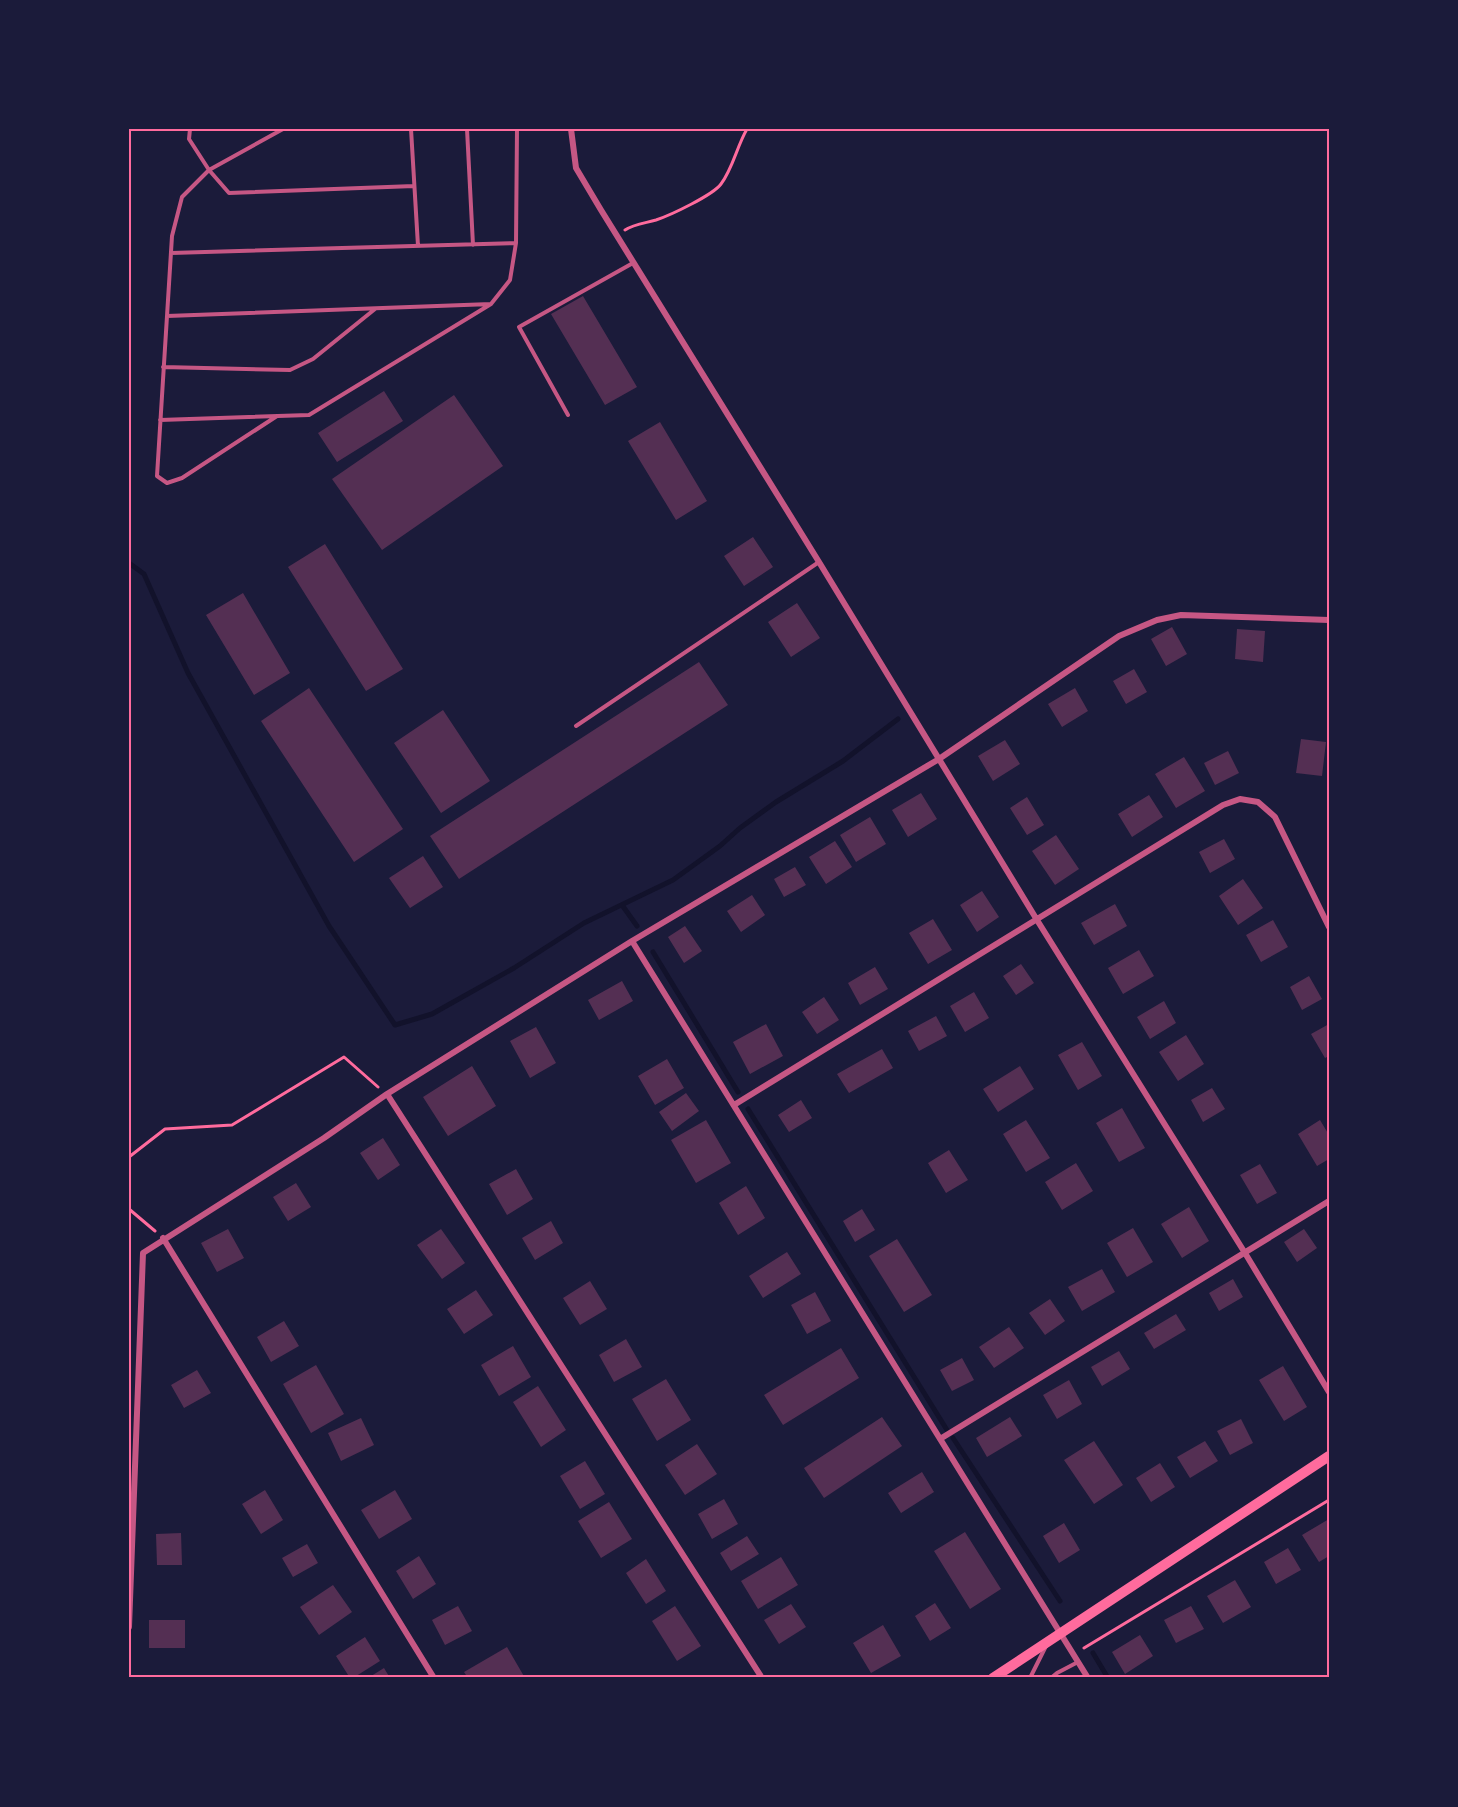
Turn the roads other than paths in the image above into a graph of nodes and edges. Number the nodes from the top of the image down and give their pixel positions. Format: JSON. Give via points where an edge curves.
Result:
{"nodes":[{"id":1,"x":190,"y":129,"type":"edge"},
{"id":2,"x":284,"y":129,"type":"edge"},
{"id":3,"x":411,"y":129,"type":"edge"},
{"id":4,"x":467,"y":129,"type":"edge"},
{"id":5,"x":517,"y":129,"type":"edge"},
{"id":6,"x":571,"y":129,"type":"edge"},
{"id":7,"x":209,"y":170,"type":"junction"},
{"id":8,"x":414,"y":186,"type":"junction"},
{"id":9,"x":516,"y":243,"type":"junction"},
{"id":10,"x":473,"y":245,"type":"junction"},
{"id":11,"x":418,"y":246,"type":"junction"},
{"id":12,"x":171,"y":253,"type":"junction"},
{"id":13,"x":633,"y":263,"type":"junction"},
{"id":14,"x":491,"y":304,"type":"junction"},
{"id":15,"x":376,"y":308,"type":"junction"},
{"id":16,"x":167,"y":316,"type":"junction"},
{"id":17,"x":163,"y":367,"type":"junction"},
{"id":18,"x":568,"y":415,"type":"dead end"},
{"id":19,"x":276,"y":416,"type":"junction"},
{"id":20,"x":160,"y":420,"type":"junction"},
{"id":21,"x":819,"y":562,"type":"junction"},
{"id":22,"x":1329,"y":620,"type":"edge"},
{"id":23,"x":576,"y":726,"type":"dead end"},
{"id":24,"x":939,"y":759,"type":"junction"},
{"id":25,"x":1038,"y":920,"type":"junction"},
{"id":26,"x":1329,"y":927,"type":"edge"},
{"id":27,"x":632,"y":941,"type":"junction"},
{"id":28,"x":387,"y":1094,"type":"junction"},
{"id":29,"x":734,"y":1105,"type":"junction"},
{"id":30,"x":1329,"y":1201,"type":"edge"},
{"id":31,"x":163,"y":1238,"type":"junction"},
{"id":32,"x":1245,"y":1253,"type":"junction"},
{"id":33,"x":1329,"y":1392,"type":"edge"},
{"id":34,"x":940,"y":1439,"type":"junction"},
{"id":35,"x":1329,"y":1456,"type":"edge"},
{"id":36,"x":129,"y":1627,"type":"edge"},
{"id":37,"x":1060,"y":1634,"type":"junction"},
{"id":38,"x":1048,"y":1642,"type":"junction"},
{"id":39,"x":1078,"y":1662,"type":"junction"},
{"id":40,"x":434,"y":1678,"type":"edge"},
{"id":41,"x":762,"y":1678,"type":"edge"},
{"id":42,"x":993,"y":1678,"type":"edge"},
{"id":43,"x":1030,"y":1678,"type":"edge"},
{"id":44,"x":1051,"y":1678,"type":"edge"},
{"id":45,"x":1088,"y":1678,"type":"edge"}],
"edges":[{"from":1,"to":7,"type":"lane","via":[[189,139]]},
{"from":2,"to":7,"type":"lane"},
{"from":3,"to":8,"type":"lane"},
{"from":4,"to":10,"type":"lane"},
{"from":5,"to":9,"type":"lane"},
{"from":6,"to":13,"type":"street","via":[[576,168]]},
{"from":7,"to":8,"type":"lane","via":[[229,193]]},
{"from":7,"to":12,"type":"lane","via":[[182,197]]},
{"from":8,"to":11,"type":"lane"},
{"from":9,"to":10,"type":"lane"},
{"from":9,"to":14,"type":"lane","via":[[510,280]]},
{"from":10,"to":11,"type":"lane"},
{"from":11,"to":12,"type":"lane"},
{"from":12,"to":16,"type":"lane"},
{"from":13,"to":18,"type":"lane","via":[[519,327]]},
{"from":13,"to":21,"type":"street"},
{"from":14,"to":15,"type":"lane"},
{"from":14,"to":19,"type":"lane","via":[[309,415]]},
{"from":15,"to":16,"type":"lane"},
{"from":15,"to":17,"type":"lane","via":[[313,359],[291,370]]},
{"from":16,"to":17,"type":"lane"},
{"from":17,"to":20,"type":"lane"},
{"from":19,"to":20,"type":"lane"},
{"from":19,"to":20,"type":"lane","via":[[182,478],[167,483],[157,476]]},
{"from":21,"to":23,"type":"lane"},
{"from":21,"to":24,"type":"street"},
{"from":22,"to":24,"type":"street","via":[[1181,615],[1157,620],[1119,636]]},
{"from":24,"to":25,"type":"street"},
{"from":24,"to":27,"type":"street"},
{"from":25,"to":26,"type":"street","via":[[1223,805],[1240,799],[1258,802],[1275,817]]},
{"from":25,"to":29,"type":"street"},
{"from":25,"to":32,"type":"street"},
{"from":27,"to":28,"type":"street"},
{"from":27,"to":29,"type":"street"},
{"from":28,"to":31,"type":"street"},
{"from":28,"to":41,"type":"street"},
{"from":29,"to":34,"type":"street"},
{"from":30,"to":32,"type":"street"},
{"from":31,"to":36,"type":"street","via":[[143,1253]]},
{"from":31,"to":40,"type":"street"},
{"from":32,"to":33,"type":"street"},
{"from":32,"to":34,"type":"street"},
{"from":34,"to":37,"type":"street"},
{"from":35,"to":37,"type":"main road"},
{"from":37,"to":38,"type":"main road"},
{"from":37,"to":39,"type":"street"},
{"from":38,"to":42,"type":"main road"},
{"from":38,"to":43,"type":"lane"},
{"from":39,"to":44,"type":"lane"},
{"from":39,"to":45,"type":"street"}]}
